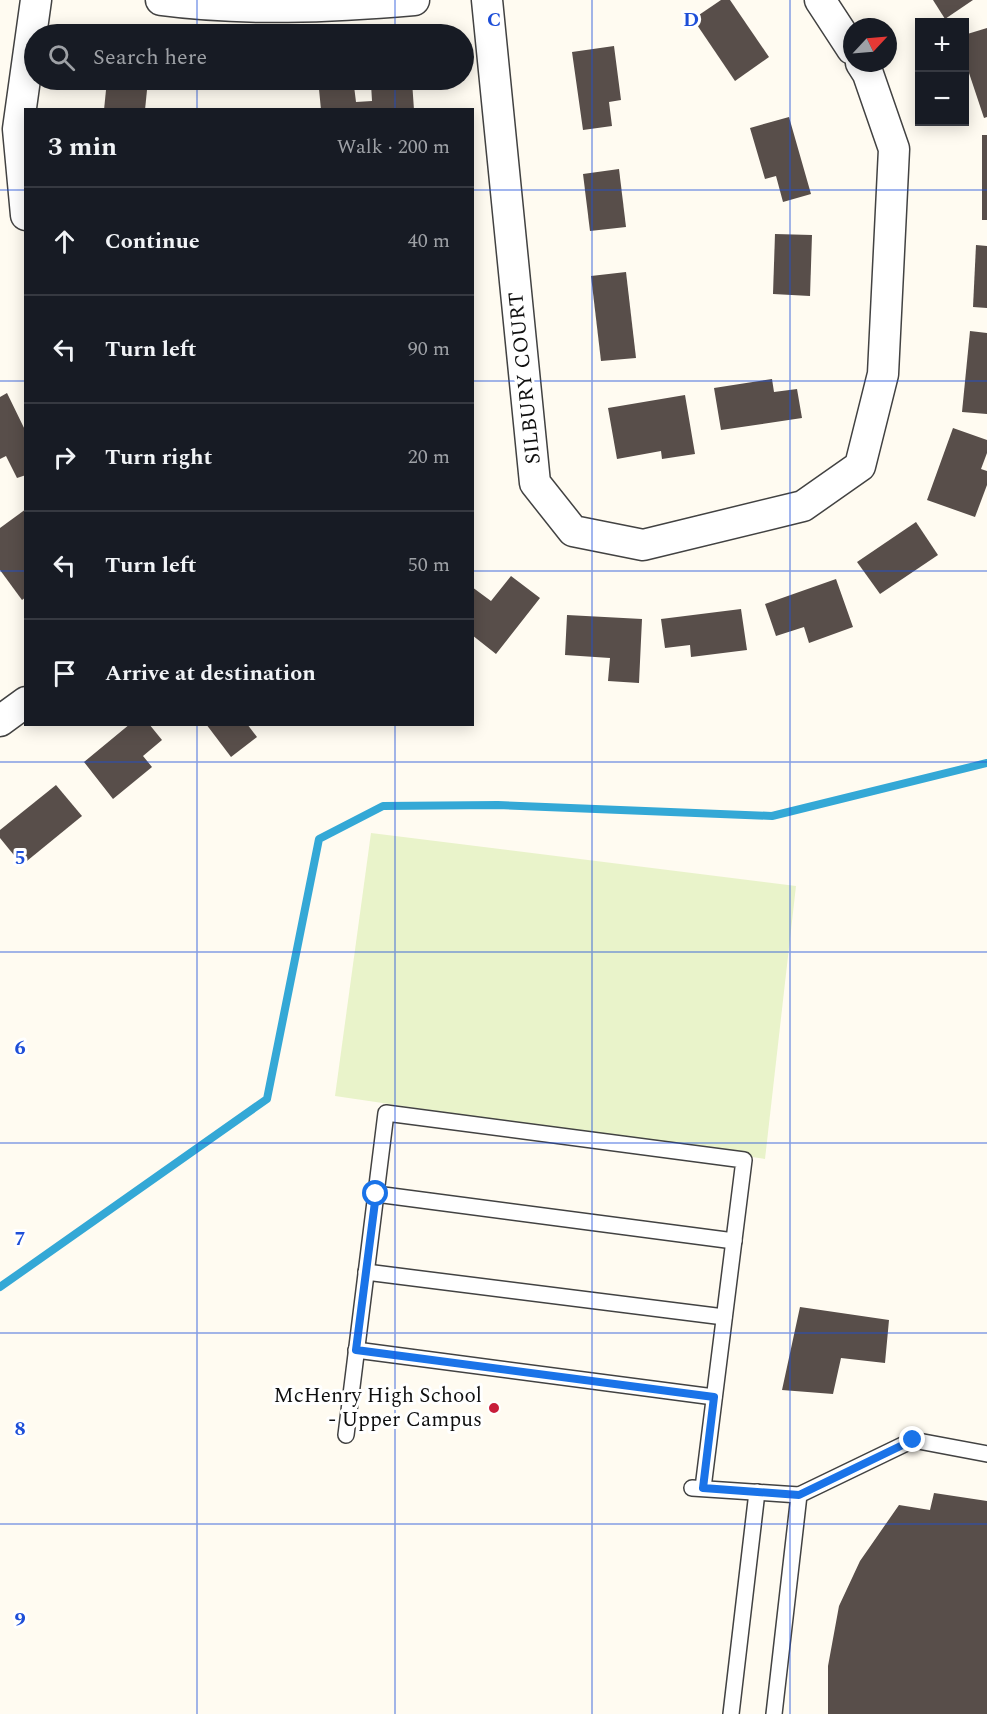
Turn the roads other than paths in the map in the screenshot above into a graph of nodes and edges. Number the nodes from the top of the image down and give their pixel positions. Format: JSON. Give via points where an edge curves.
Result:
{"nodes":[{"id":1,"x":36,"y":0,"type":"edge"},
{"id":2,"x":161,"y":0,"type":"edge"},
{"id":3,"x":414,"y":0,"type":"edge"},
{"id":4,"x":487,"y":0,"type":"edge"},
{"id":5,"x":820,"y":0,"type":"edge"},
{"id":6,"x":33,"y":24,"type":"edge"},
{"id":7,"x":843,"y":36,"type":"edge"},
{"id":8,"x":867,"y":72,"type":"edge"},
{"id":9,"x":24,"y":86,"type":"edge"},
{"id":10,"x":24,"y":194,"type":"edge"},
{"id":11,"x":24,"y":703,"type":"edge"},
{"id":12,"x":0,"y":721,"type":"edge"},
{"id":13,"x":376,"y":1194,"type":"junction"},
{"id":14,"x":734,"y":1240,"type":"junction"},
{"id":15,"x":366,"y":1272,"type":"junction"},
{"id":16,"x":724,"y":1317,"type":"junction"},
{"id":17,"x":356,"y":1350,"type":"junction"},
{"id":18,"x":714,"y":1397,"type":"junction"},
{"id":19,"x":346,"y":1435,"type":"dead end"},
{"id":20,"x":987,"y":1454,"type":"edge"},
{"id":21,"x":757,"y":1492,"type":"junction"},
{"id":22,"x":799,"y":1495,"type":"junction"},
{"id":23,"x":730,"y":1714,"type":"edge"},
{"id":24,"x":774,"y":1714,"type":"edge"}],
"edges":[{"from":1,"to":6,"type":"street"},
{"from":2,"to":3,"type":"street","via":[[198,5],[344,6]]},
{"from":4,"to":8,"type":"street","name":"SILBURY COURT","via":[[535,483],[573,531],[642,545],[803,506],[860,466],[883,374],[894,149]]},
{"from":5,"to":7,"type":"street"},
{"from":9,"to":10,"type":"street","via":[[18,129]]},
{"from":11,"to":12,"type":"street"},
{"from":13,"to":14,"type":"lane"},
{"from":13,"to":14,"type":"lane","via":[[386,1113],[744,1160]]},
{"from":13,"to":15,"type":"lane"},
{"from":14,"to":16,"type":"lane"},
{"from":15,"to":16,"type":"lane"},
{"from":15,"to":17,"type":"lane"},
{"from":16,"to":18,"type":"lane"},
{"from":17,"to":18,"type":"lane"},
{"from":17,"to":19,"type":"lane"},
{"from":18,"to":21,"type":"lane","via":[[698,1488]]},
{"from":20,"to":22,"type":"lane","via":[[913,1440]]},
{"from":21,"to":22,"type":"lane"},
{"from":21,"to":23,"type":"lane"},
{"from":22,"to":24,"type":"lane"}]}
